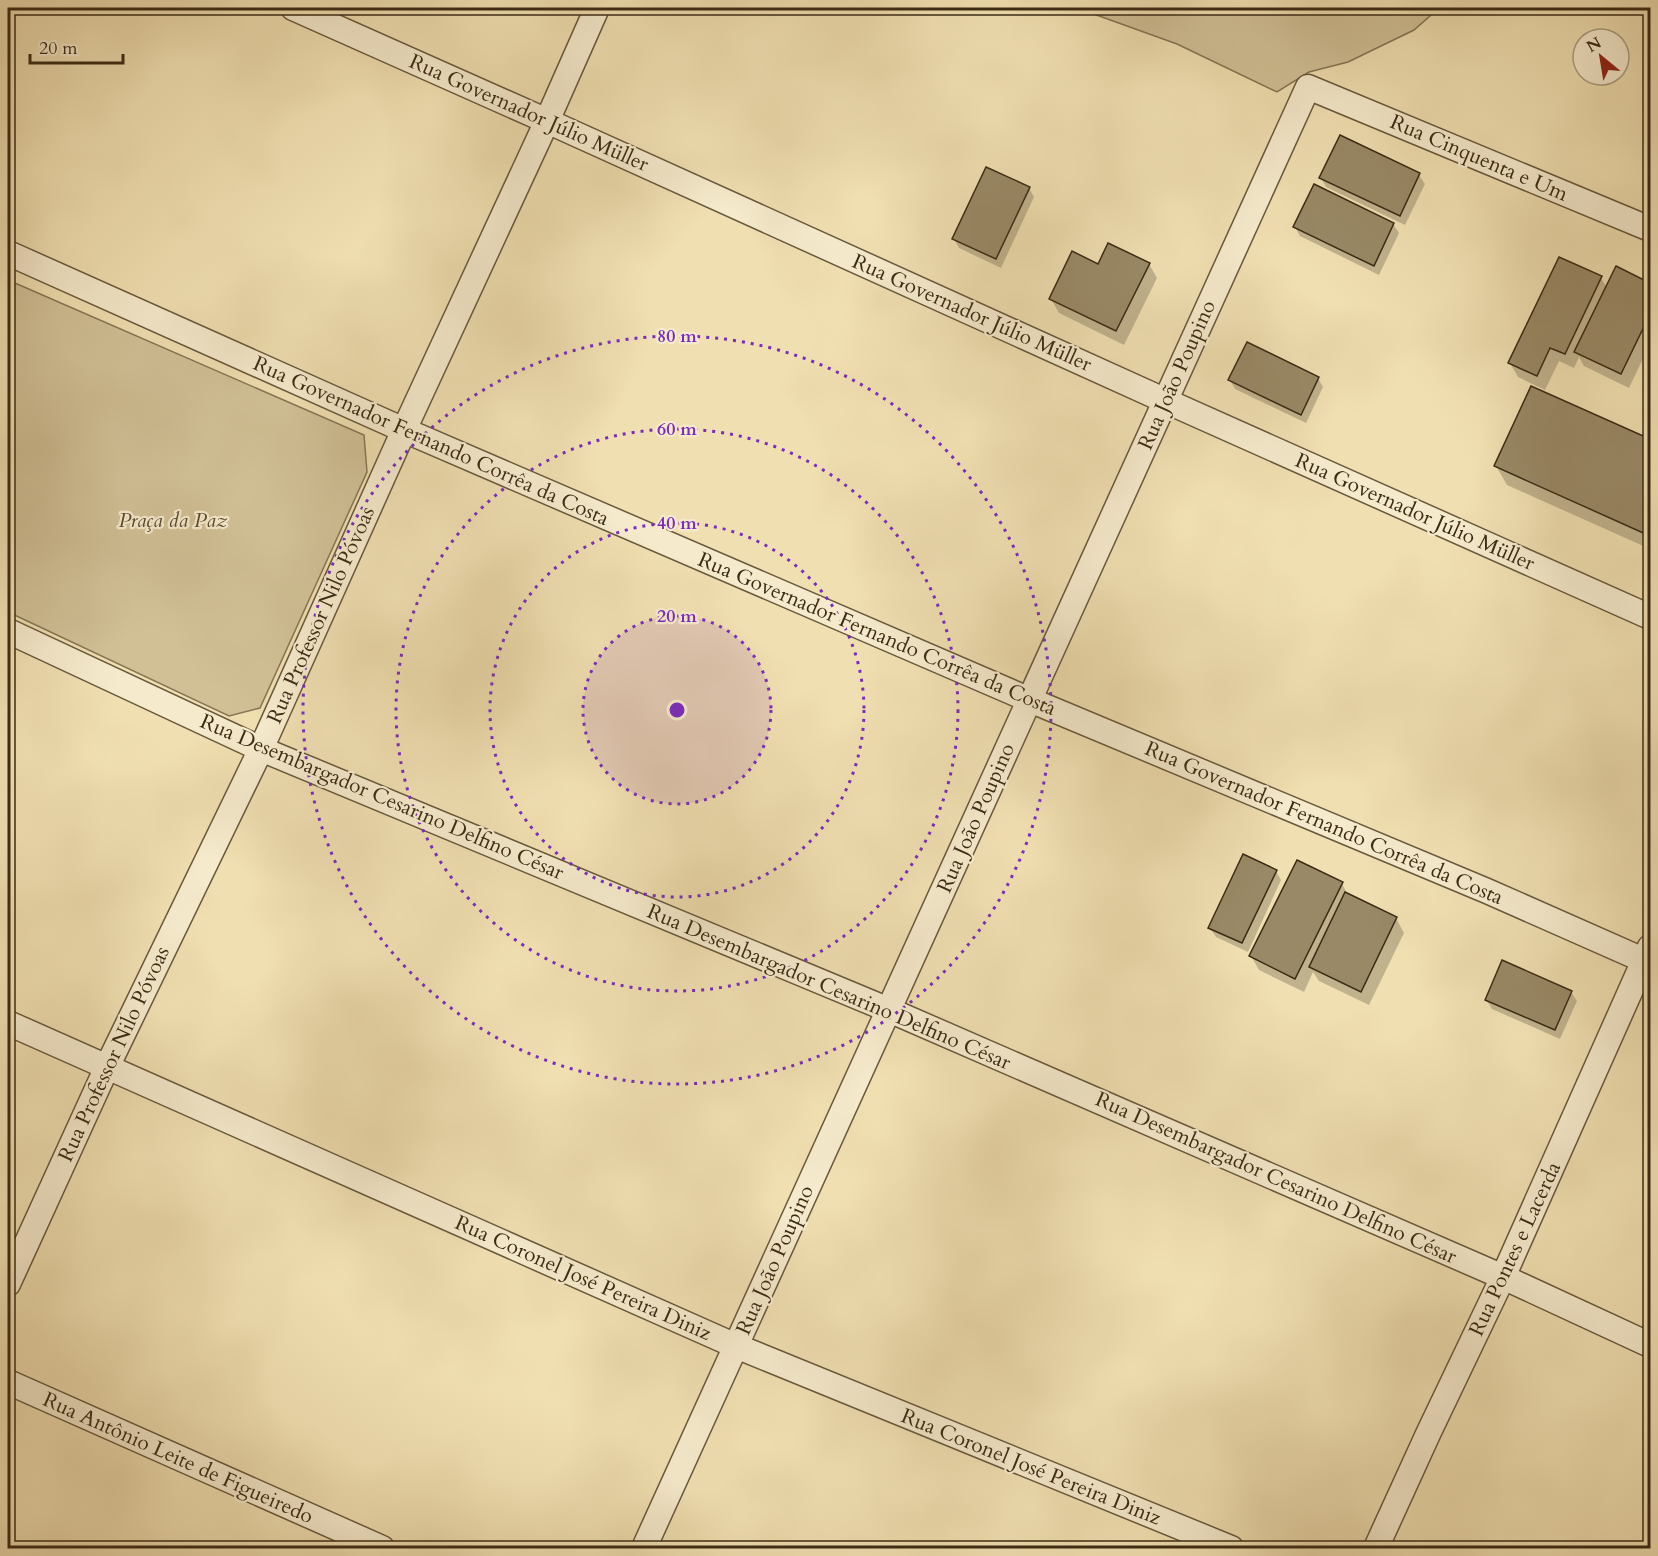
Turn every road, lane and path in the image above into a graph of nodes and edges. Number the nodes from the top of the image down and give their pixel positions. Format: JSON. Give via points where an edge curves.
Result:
{"nodes":[{"id":1,"x":293,"y":8,"type":"edge"},
{"id":2,"x":597,"y":8,"type":"edge"},
{"id":3,"x":1308,"y":87,"type":"joint"},
{"id":4,"x":547,"y":121,"type":"junction"},
{"id":5,"x":1650,"y":229,"type":"edge"},
{"id":6,"x":8,"y":253,"type":"edge"},
{"id":7,"x":1166,"y":401,"type":"junction"},
{"id":8,"x":405,"y":430,"type":"junction"},
{"id":9,"x":1650,"y":617,"type":"edge"},
{"id":10,"x":8,"y":631,"type":"edge"},
{"id":11,"x":1030,"y":700,"type":"junction"},
{"id":12,"x":261,"y":749,"type":"junction"},
{"id":13,"x":1648,"y":957,"type":"edge"},
{"id":14,"x":889,"y":1010,"type":"junction"},
{"id":15,"x":8,"y":1023,"type":"edge"},
{"id":16,"x":107,"y":1067,"type":"junction"},
{"id":17,"x":1503,"y":1277,"type":"junction"},
{"id":18,"x":8,"y":1284,"type":"edge"},
{"id":19,"x":1650,"y":1345,"type":"edge"},
{"id":20,"x":736,"y":1346,"type":"junction"},
{"id":21,"x":8,"y":1382,"type":"edge"},
{"id":22,"x":382,"y":1548,"type":"edge"},
{"id":23,"x":644,"y":1548,"type":"edge"},
{"id":24,"x":1231,"y":1548,"type":"edge"},
{"id":25,"x":1376,"y":1548,"type":"edge"}],
"edges":[{"from":1,"to":4,"type":"street","name":"Rua Governador Júlio Müller"},
{"from":2,"to":4,"type":"street","name":"Rua Professor Nilo Póvoas"},
{"from":3,"to":5,"type":"street","name":"Rua Cinquenta e Um"},
{"from":3,"to":7,"type":"street","name":"Rua João Poupino"},
{"from":4,"to":7,"type":"street","name":"Rua Governador Júlio Müller"},
{"from":4,"to":8,"type":"street","name":"Rua Professor Nilo Póvoas"},
{"from":6,"to":8,"type":"street","name":"Rua Governador Fernando Corrêa da Costa"},
{"from":7,"to":9,"type":"street","name":"Rua Governador Júlio Müller"},
{"from":7,"to":11,"type":"street","name":"Rua João Poupino"},
{"from":8,"to":11,"type":"street","name":"Rua Governador Fernando Corrêa da Costa"},
{"from":8,"to":12,"type":"street","name":"Rua Professor Nilo Póvoas"},
{"from":10,"to":12,"type":"street","name":"Rua Desembargador Cesarino Delfino César"},
{"from":11,"to":13,"type":"street","name":"Rua Governador Fernando Corrêa da Costa"},
{"from":11,"to":14,"type":"street","name":"Rua João Poupino"},
{"from":12,"to":14,"type":"street","name":"Rua Desembargador Cesarino Delfino César"},
{"from":12,"to":16,"type":"street","name":"Rua Professor Nilo Póvoas"},
{"from":13,"to":17,"type":"street","name":"Rua Pontes e Lacerda"},
{"from":14,"to":17,"type":"street","name":"Rua Desembargador Cesarino Delfino César"},
{"from":14,"to":20,"type":"street","name":"Rua João Poupino"},
{"from":15,"to":16,"type":"street","name":"Rua Coronel José Pereira Diniz"},
{"from":16,"to":18,"type":"street","name":"Rua Professor Nilo Póvoas"},
{"from":16,"to":20,"type":"street","name":"Rua Coronel José Pereira Diniz"},
{"from":17,"to":19,"type":"street","name":"Rua Desembargador Cesarino Delfino César"},
{"from":17,"to":25,"type":"street","name":"Rua Pontes e Lacerda"},
{"from":20,"to":23,"type":"street","name":"Rua João Poupino"},
{"from":20,"to":24,"type":"street","name":"Rua Coronel José Pereira Diniz"},
{"from":21,"to":22,"type":"street","name":"Rua Antônio Leite de Figueiredo"}]}
